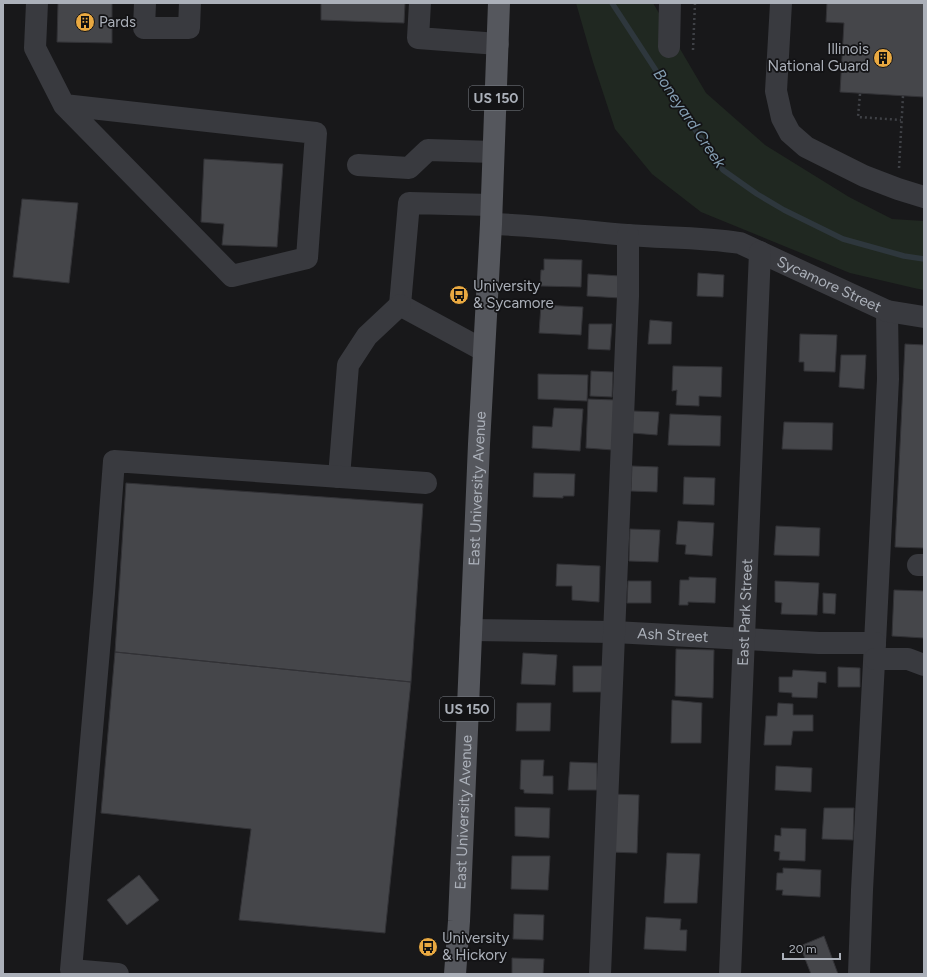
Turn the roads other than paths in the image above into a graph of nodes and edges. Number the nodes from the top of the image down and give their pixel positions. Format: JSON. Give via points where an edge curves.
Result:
{"nodes":[{"id":1,"x":37,"y":3,"type":"edge"},
{"id":2,"x":145,"y":3,"type":"edge"},
{"id":3,"x":190,"y":3,"type":"edge"},
{"id":4,"x":420,"y":3,"type":"edge"},
{"id":5,"x":500,"y":3,"type":"edge"},
{"id":6,"x":670,"y":3,"type":"edge"},
{"id":7,"x":781,"y":3,"type":"edge"},
{"id":8,"x":498,"y":44,"type":"junction"},
{"id":9,"x":669,"y":47,"type":"dead end"},
{"id":10,"x":64,"y":105,"type":"junction"},
{"id":11,"x":494,"y":152,"type":"junction"},
{"id":12,"x":358,"y":165,"type":"dead end"},
{"id":13,"x":924,"y":197,"type":"edge"},
{"id":14,"x":491,"y":214,"type":"junction"},
{"id":15,"x":628,"y":235,"type":"junction"},
{"id":16,"x":760,"y":252,"type":"junction"},
{"id":17,"x":400,"y":305,"type":"junction"},
{"id":18,"x":887,"y":311,"type":"junction"},
{"id":19,"x":924,"y":317,"type":"edge"},
{"id":20,"x":483,"y":350,"type":"junction"},
{"id":21,"x":339,"y":477,"type":"junction"},
{"id":22,"x":426,"y":483,"type":"dead end"},
{"id":23,"x":471,"y":630,"type":"junction"},
{"id":24,"x":614,"y":632,"type":"junction"},
{"id":25,"x":744,"y":638,"type":"junction"},
{"id":26,"x":875,"y":651,"type":"junction"},
{"id":27,"x":924,"y":665,"type":"edge"},
{"id":28,"x":118,"y":974,"type":"edge"},
{"id":29,"x":455,"y":974,"type":"edge"},
{"id":30,"x":600,"y":974,"type":"edge"},
{"id":31,"x":730,"y":974,"type":"edge"},
{"id":32,"x":859,"y":974,"type":"edge"}],
"edges":[{"from":1,"to":10,"type":"street","via":[[35,48]]},
{"from":2,"to":3,"type":"street","via":[[144,28],[189,28]]},
{"from":4,"to":8,"type":"street","via":[[418,38]]},
{"from":5,"to":8,"type":"main road","name":"East University Avenue","number":"US 150"},
{"from":6,"to":9,"type":"street"},
{"from":7,"to":13,"type":"street","via":[[776,91],[782,118],[790,133],[806,147],[864,176]]},
{"from":8,"to":11,"type":"main road","name":"East University Avenue","number":"US 150"},
{"from":10,"to":10,"type":"street","via":[[316,133],[307,258],[232,276]]},
{"from":11,"to":12,"type":"street","via":[[428,150],[409,168]]},
{"from":11,"to":14,"type":"main road","name":"East University Avenue","number":"US 150"},
{"from":14,"to":15,"type":"street","name":"Sycamore Street","via":[[529,225]]},
{"from":14,"to":17,"type":"street","name":"Sycamore Street","via":[[409,203]]},
{"from":14,"to":20,"type":"main road","name":"East University Avenue","number":"US 150"},
{"from":15,"to":16,"type":"street","name":"Sycamore Street","via":[[717,239],[740,243]]},
{"from":15,"to":24,"type":"street","via":[[628,296]]},
{"from":16,"to":18,"type":"street","name":"Sycamore Street"},
{"from":16,"to":25,"type":"street","name":"East Park Street"},
{"from":17,"to":20,"type":"street"},
{"from":17,"to":21,"type":"street","via":[[367,336],[348,365]]},
{"from":18,"to":19,"type":"street"},
{"from":18,"to":26,"type":"street","name":"Sycamore Street","via":[[888,379]]},
{"from":20,"to":23,"type":"main road","name":"East University Avenue","number":"US 150"},
{"from":21,"to":22,"type":"street"},
{"from":21,"to":28,"type":"street","via":[[114,461],[70,970]]},
{"from":23,"to":24,"type":"street","name":"Ash Street"},
{"from":23,"to":29,"type":"main road","name":"East University Avenue","number":"US 150"},
{"from":24,"to":25,"type":"street","name":"Ash Street"},
{"from":24,"to":30,"type":"street"},
{"from":25,"to":26,"type":"street","name":"Ash Street","via":[[819,642]]},
{"from":25,"to":31,"type":"street","name":"East Park Street"},
{"from":26,"to":27,"type":"street","name":"Ash Street"},
{"from":26,"to":32,"type":"street","name":"Sycamore Street"}]}
